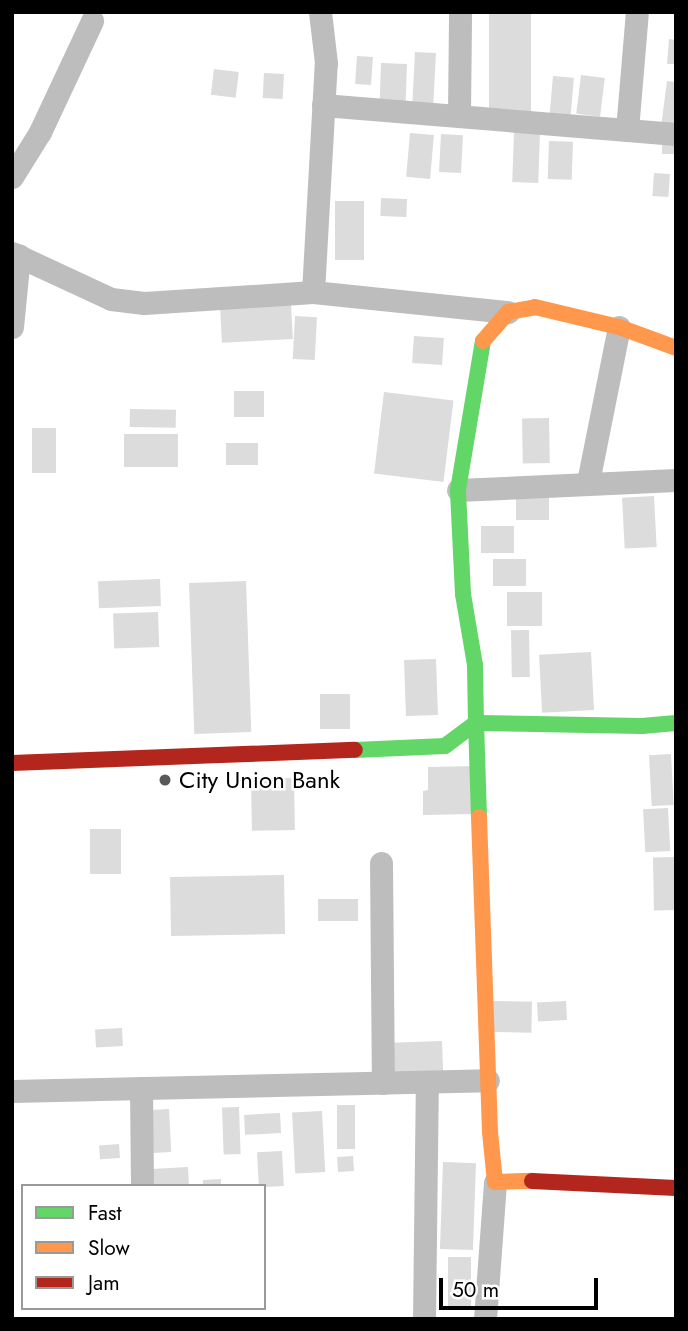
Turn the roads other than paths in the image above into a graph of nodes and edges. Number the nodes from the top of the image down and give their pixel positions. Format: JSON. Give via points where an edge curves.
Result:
{"nodes":[{"id":1,"x":320,"y":12,"type":"edge"},
{"id":2,"x":460,"y":12,"type":"edge"},
{"id":3,"x":637,"y":12,"type":"edge"},
{"id":4,"x":92,"y":21,"type":"dead end"},
{"id":5,"x":323,"y":105,"type":"junction"},
{"id":6,"x":459,"y":114,"type":"junction"},
{"id":7,"x":627,"y":130,"type":"junction"},
{"id":8,"x":676,"y":134,"type":"edge"},
{"id":9,"x":12,"y":177,"type":"edge"},
{"id":10,"x":16,"y":254,"type":"edge"},
{"id":11,"x":313,"y":292,"type":"junction"},
{"id":12,"x":508,"y":312,"type":"junction"},
{"id":13,"x":12,"y":327,"type":"edge"},
{"id":14,"x":619,"y":327,"type":"junction"},
{"id":15,"x":676,"y":348,"type":"edge"},
{"id":16,"x":676,"y":480,"type":"edge"},
{"id":17,"x":588,"y":482,"type":"junction"},
{"id":18,"x":458,"y":490,"type":"junction"},
{"id":19,"x":476,"y":723,"type":"junction"},
{"id":20,"x":676,"y":723,"type":"edge"},
{"id":21,"x":12,"y":763,"type":"edge"},
{"id":22,"x":381,"y":863,"type":"dead end"},
{"id":23,"x":488,"y":1080,"type":"junction"},
{"id":24,"x":427,"y":1082,"type":"junction"},
{"id":25,"x":383,"y":1083,"type":"junction"},
{"id":26,"x":141,"y":1088,"type":"junction"},
{"id":27,"x":12,"y":1091,"type":"edge"},
{"id":28,"x":495,"y":1182,"type":"junction"},
{"id":29,"x":142,"y":1184,"type":"edge"},
{"id":30,"x":676,"y":1188,"type":"edge"},
{"id":31,"x":424,"y":1319,"type":"edge"},
{"id":32,"x":485,"y":1319,"type":"edge"}],
"edges":[{"from":1,"to":5,"type":"street","via":[[326,63]]},
{"from":2,"to":6,"type":"street"},
{"from":3,"to":7,"type":"street"},
{"from":4,"to":9,"type":"street","via":[[40,132]]},
{"from":5,"to":6,"type":"street"},
{"from":5,"to":11,"type":"street"},
{"from":6,"to":7,"type":"street"},
{"from":7,"to":8,"type":"street"},
{"from":10,"to":11,"type":"street","via":[[111,299],[144,303]]},
{"from":10,"to":13,"type":"street"},
{"from":11,"to":12,"type":"street"},
{"from":12,"to":14,"type":"main road","via":[[535,307]]},
{"from":12,"to":18,"type":"main road","via":[[484,338]]},
{"from":14,"to":15,"type":"main road"},
{"from":14,"to":17,"type":"street"},
{"from":16,"to":17,"type":"street"},
{"from":17,"to":18,"type":"street"},
{"from":18,"to":19,"type":"main road"},
{"from":19,"to":20,"type":"main road"},
{"from":19,"to":21,"type":"main road","via":[[445,746]]},
{"from":19,"to":23,"type":"main road"},
{"from":22,"to":25,"type":"street"},
{"from":23,"to":24,"type":"street"},
{"from":23,"to":28,"type":"main road"},
{"from":24,"to":25,"type":"street"},
{"from":24,"to":31,"type":"street"},
{"from":25,"to":26,"type":"street"},
{"from":26,"to":27,"type":"street"},
{"from":26,"to":29,"type":"street"},
{"from":28,"to":30,"type":"main road"},
{"from":28,"to":32,"type":"street"}]}
